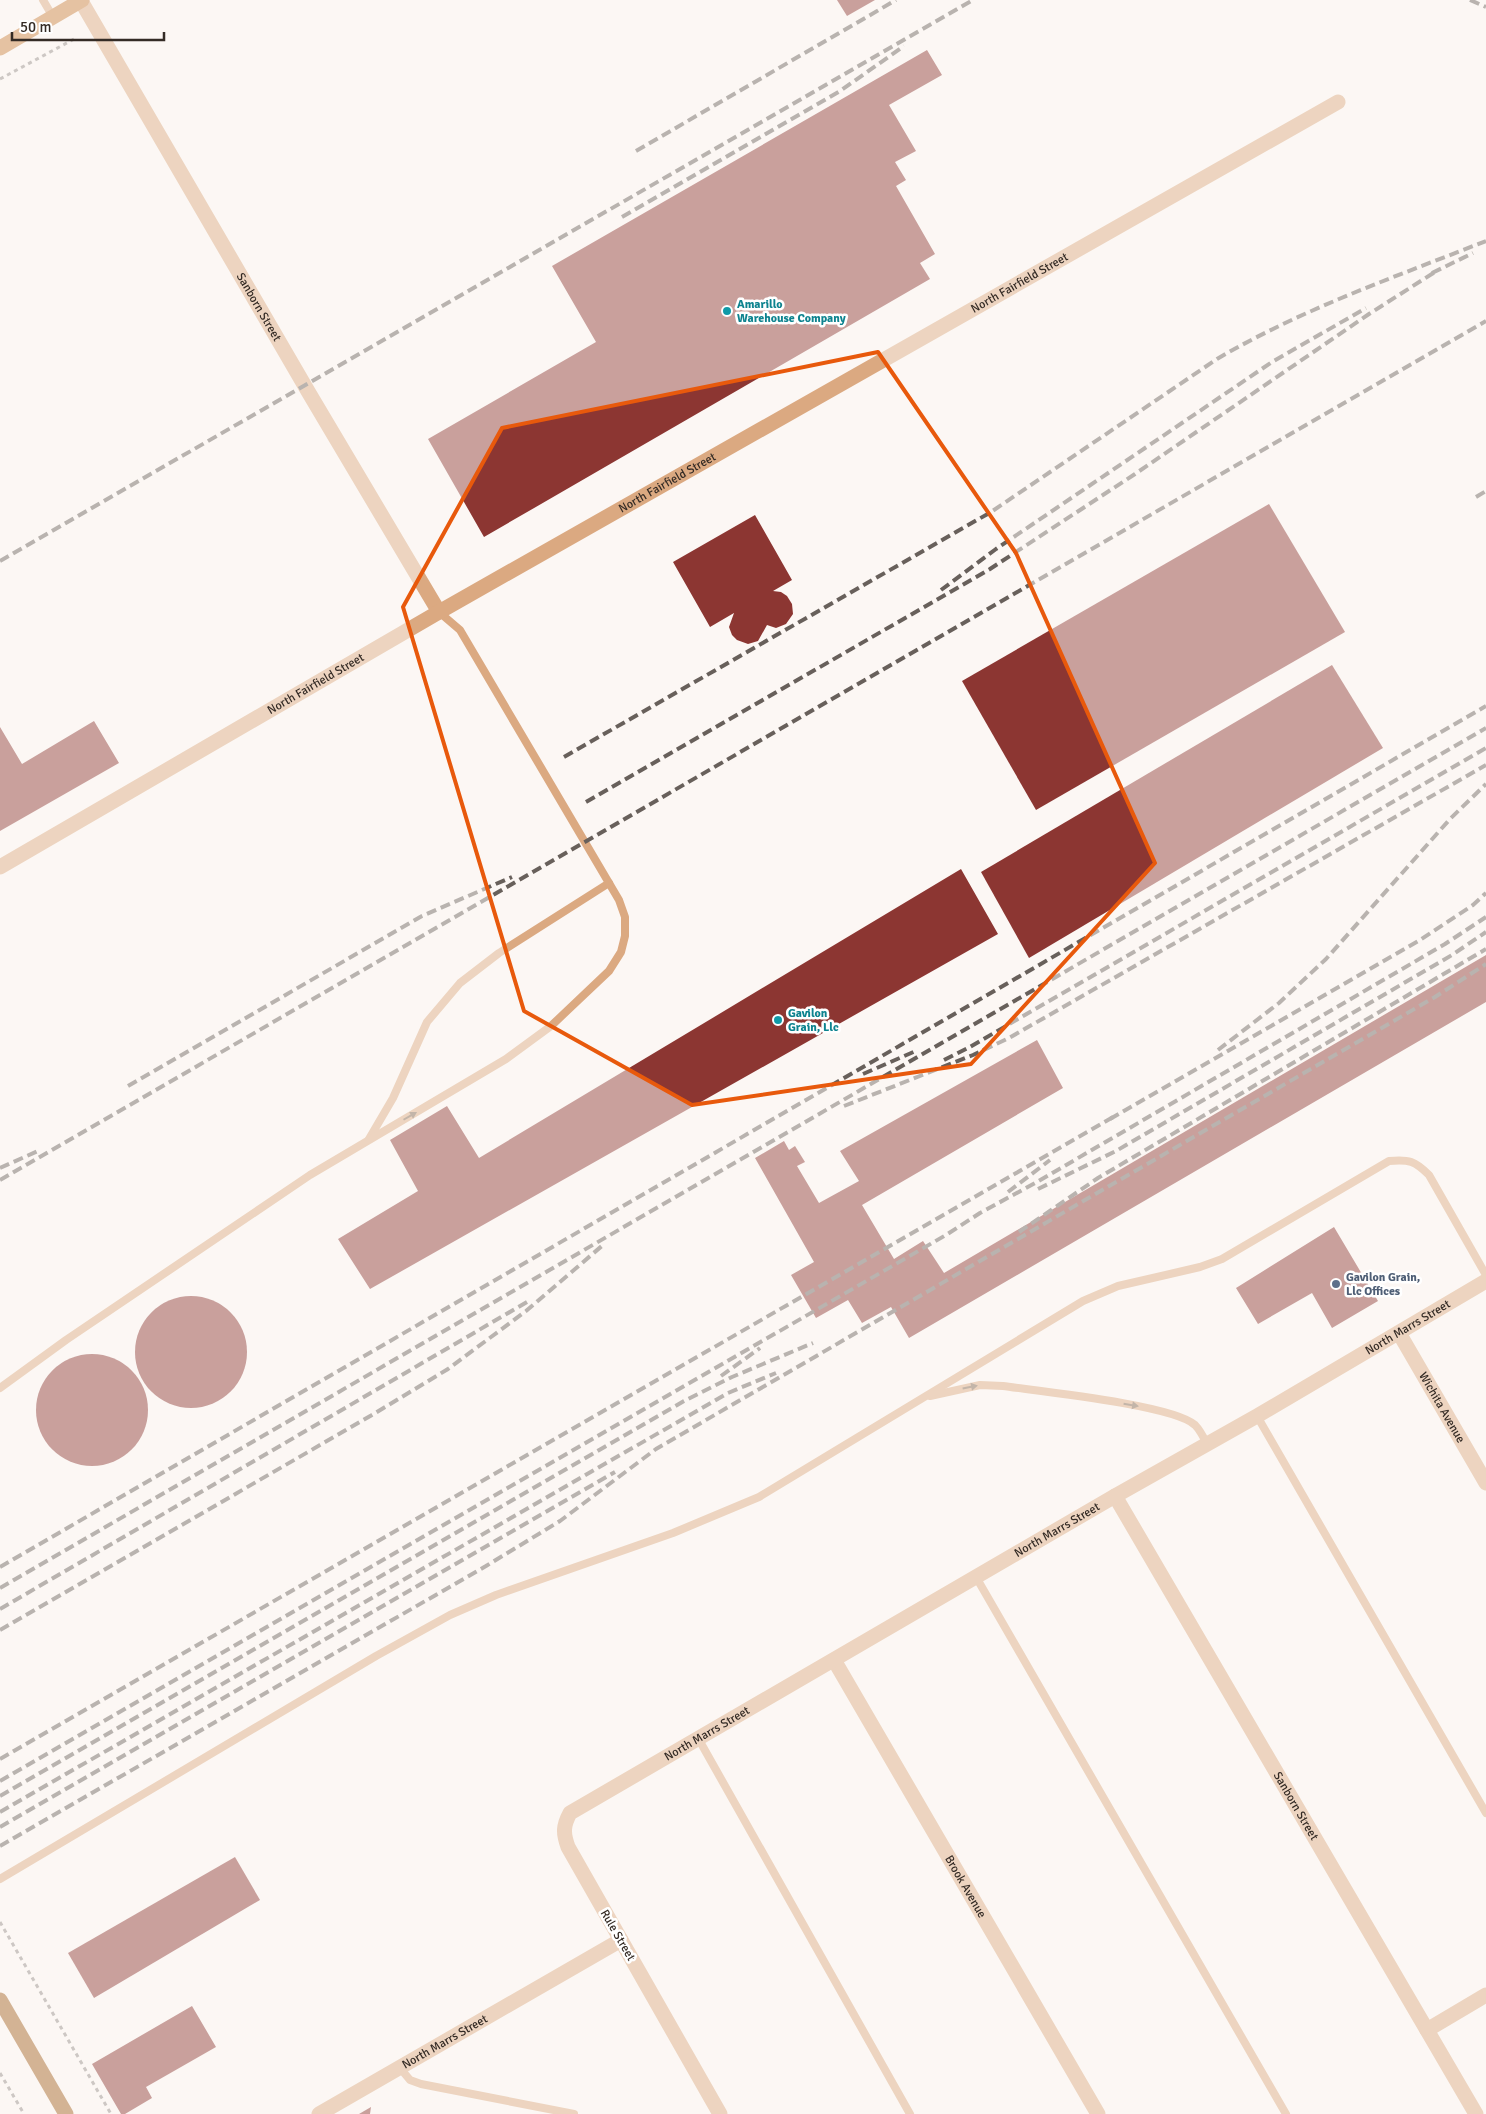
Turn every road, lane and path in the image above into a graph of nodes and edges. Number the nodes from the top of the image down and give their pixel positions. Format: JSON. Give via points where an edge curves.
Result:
{"nodes":[{"id":1,"x":43,"y":0,"type":"edge"},
{"id":2,"x":82,"y":0,"type":"edge"},
{"id":3,"x":53,"y":17,"type":"junction"},
{"id":4,"x":76,"y":38,"type":"dead end"},
{"id":5,"x":0,"y":48,"type":"edge"},
{"id":6,"x":0,"y":80,"type":"edge"},
{"id":7,"x":1338,"y":102,"type":"dead end"},
{"id":8,"x":439,"y":612,"type":"junction"},
{"id":9,"x":0,"y":867,"type":"edge"},
{"id":10,"x":609,"y":883,"type":"junction"},
{"id":11,"x":368,"y":1140,"type":"junction"},
{"id":12,"x":1486,"y":1275,"type":"edge"},
{"id":13,"x":1486,"y":1281,"type":"edge"},
{"id":14,"x":1399,"y":1333,"type":"junction"},
{"id":15,"x":0,"y":1388,"type":"edge"},
{"id":16,"x":923,"y":1397,"type":"junction"},
{"id":17,"x":1257,"y":1416,"type":"junction"},
{"id":18,"x":1208,"y":1444,"type":"junction"},
{"id":19,"x":1486,"y":1483,"type":"edge"},
{"id":20,"x":1115,"y":1496,"type":"junction"},
{"id":21,"x":976,"y":1577,"type":"junction"},
{"id":22,"x":834,"y":1660,"type":"junction"},
{"id":23,"x":698,"y":1738,"type":"junction"},
{"id":24,"x":629,"y":1778,"type":"joint"},
{"id":25,"x":1486,"y":1813,"type":"edge"},
{"id":26,"x":0,"y":1879,"type":"edge"},
{"id":27,"x":0,"y":1922,"type":"edge"},
{"id":28,"x":622,"y":1940,"type":"junction"},
{"id":29,"x":1486,"y":1995,"type":"edge"},
{"id":30,"x":0,"y":2000,"type":"edge"},
{"id":31,"x":1427,"y":2030,"type":"junction"},
{"id":32,"x":400,"y":2068,"type":"junction"},
{"id":33,"x":0,"y":2073,"type":"edge"},
{"id":34,"x":24,"y":2114,"type":"edge"},
{"id":35,"x":66,"y":2114,"type":"edge"},
{"id":36,"x":111,"y":2114,"type":"edge"},
{"id":37,"x":319,"y":2114,"type":"edge"},
{"id":38,"x":574,"y":2114,"type":"edge"},
{"id":39,"x":720,"y":2114,"type":"edge"},
{"id":40,"x":910,"y":2114,"type":"edge"},
{"id":41,"x":1098,"y":2114,"type":"edge"},
{"id":42,"x":1286,"y":2114,"type":"edge"},
{"id":43,"x":1476,"y":2114,"type":"edge"}],
"edges":[{"from":1,"to":3,"type":"lane"},
{"from":2,"to":3,"type":"main road"},
{"from":2,"to":8,"type":"street","name":"Sanborn Street","via":[[304,386]]},
{"from":3,"to":5,"type":"main road"},
{"from":4,"to":6,"type":"path"},
{"from":7,"to":8,"type":"street","name":"North Fairfield Street"},
{"from":8,"to":9,"type":"street","name":"North Fairfield Street"},
{"from":8,"to":10,"type":"lane","via":[[460,630]]},
{"from":10,"to":11,"type":"lane","via":[[499,953],[460,983],[427,1022],[393,1098]]},
{"from":11,"to":10,"type":"lane","one_way":true,"via":[[506,1059],[558,1019],[609,971],[621,952],[625,936],[625,917]]},
{"from":11,"to":15,"type":"lane","via":[[310,1175]]},
{"from":12,"to":16,"type":"lane","via":[[1429,1176],[1419,1165],[1406,1159],[1389,1161],[1222,1259],[1200,1268],[1118,1286],[1083,1301]]},
{"from":13,"to":14,"type":"street","name":"North Marrs Street"},
{"from":14,"to":17,"type":"street","name":"North Marrs Street"},
{"from":14,"to":19,"type":"street","name":"Wichita Avenue"},
{"from":16,"to":18,"type":"lane","one_way":true,"via":[[980,1385],[1003,1386],[1156,1409],[1195,1424]]},
{"from":16,"to":26,"type":"lane","via":[[759,1497],[673,1533],[496,1595],[450,1615]]},
{"from":17,"to":18,"type":"street","name":"North Marrs Street"},
{"from":17,"to":25,"type":"lane"},
{"from":18,"to":20,"type":"street","name":"North Marrs Street"},
{"from":20,"to":21,"type":"street","name":"North Marrs Street"},
{"from":20,"to":31,"type":"street","name":"Sanborn Street"},
{"from":21,"to":22,"type":"street","name":"North Marrs Street"},
{"from":21,"to":42,"type":"lane"},
{"from":22,"to":23,"type":"street","name":"North Marrs Street"},
{"from":22,"to":41,"type":"street","name":"Brook Avenue"},
{"from":23,"to":24,"type":"street","name":"North Marrs Street"},
{"from":23,"to":40,"type":"lane"},
{"from":24,"to":28,"type":"street","name":"Rule Street","via":[[570,1813],[564,1823],[563,1834]]},
{"from":27,"to":36,"type":"path"},
{"from":28,"to":32,"type":"street","name":"North Marrs Street"},
{"from":28,"to":39,"type":"street","name":"Rule Street"},
{"from":29,"to":31,"type":"street"},
{"from":30,"to":35,"type":"highway"},
{"from":31,"to":43,"type":"street","name":"Sanborn Street"},
{"from":32,"to":37,"type":"street","name":"North Marrs Street"},
{"from":32,"to":38,"type":"lane","via":[[410,2080],[421,2084]]},
{"from":33,"to":34,"type":"path"}]}
